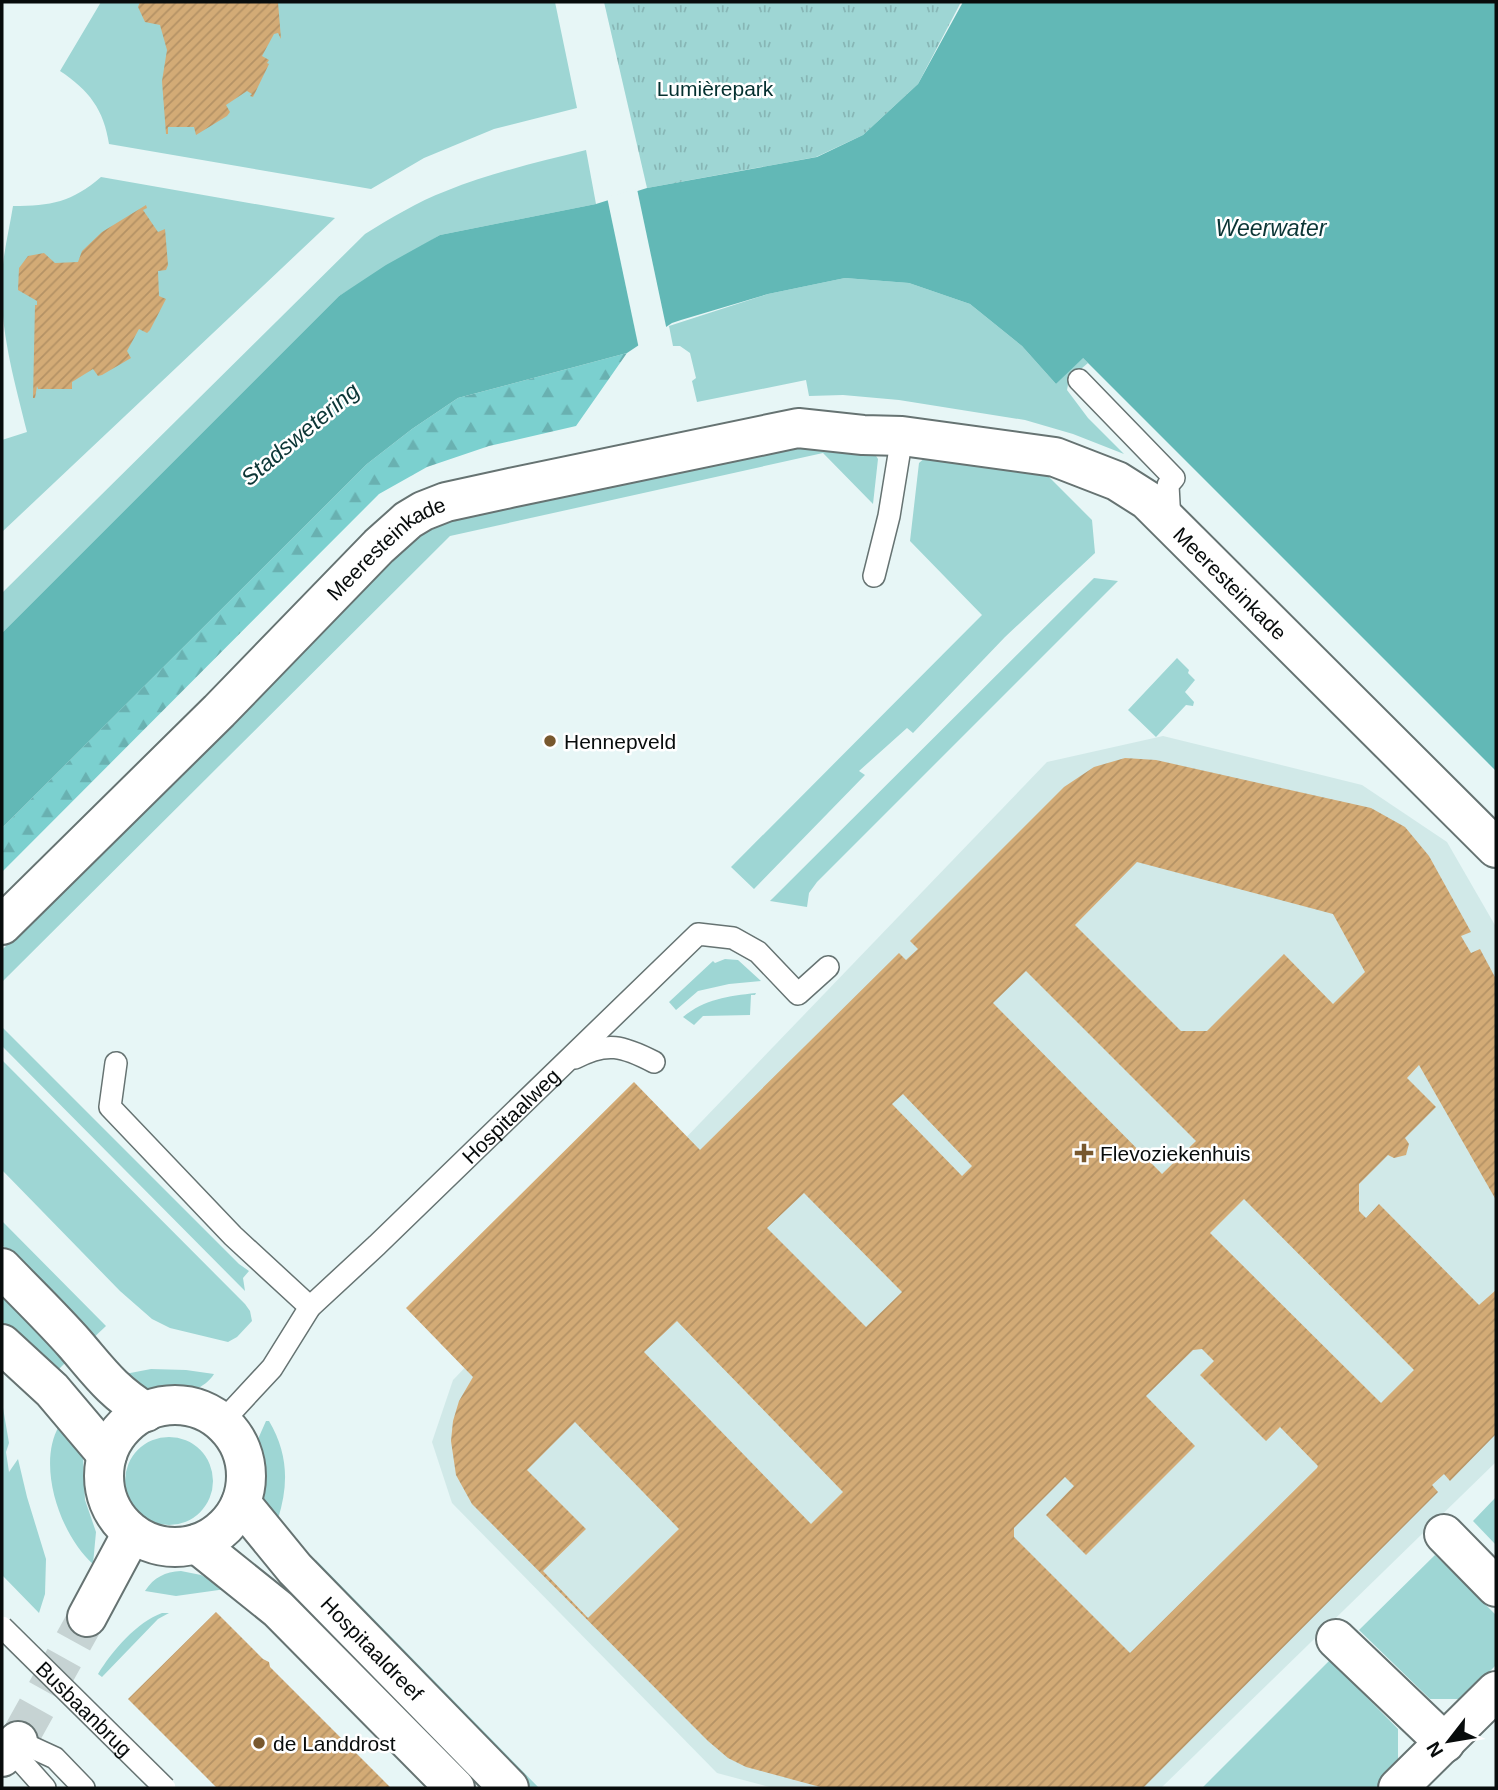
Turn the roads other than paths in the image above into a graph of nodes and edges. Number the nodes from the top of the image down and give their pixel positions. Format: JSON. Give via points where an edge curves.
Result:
{"nodes":[{"id":1,"x":1079,"y":380,"type":"dead end"},
{"id":2,"x":902,"y":436,"type":"junction"},
{"id":3,"x":1170,"y":524,"type":"junction"},
{"id":4,"x":874,"y":576,"type":"dead end"},
{"id":5,"x":1496,"y":848,"type":"edge"},
{"id":6,"x":2,"y":925,"type":"edge"},
{"id":7,"x":828,"y":967,"type":"dead end"},
{"id":8,"x":654,"y":1062,"type":"dead end"},
{"id":9,"x":116,"y":1063,"type":"dead end"},
{"id":10,"x":562,"y":1064,"type":"junction"},
{"id":11,"x":2,"y":1268,"type":"edge"},
{"id":12,"x":310,"y":1307,"type":"junction"},
{"id":13,"x":2,"y":1344,"type":"edge"},
{"id":14,"x":146,"y":1412,"type":"junction"},
{"id":15,"x":221,"y":1423,"type":"junction"},
{"id":16,"x":107,"y":1455,"type":"junction"},
{"id":17,"x":241,"y":1503,"type":"junction"},
{"id":18,"x":132,"y":1533,"type":"junction"},
{"id":19,"x":1444,"y":1534,"type":"dead end"},
{"id":20,"x":197,"y":1544,"type":"junction"},
{"id":21,"x":1496,"y":1587,"type":"edge"},
{"id":22,"x":87,"y":1617,"type":"tunnel mouth"},
{"id":23,"x":2,"y":1627,"type":"edge"},
{"id":24,"x":1336,"y":1639,"type":"dead end"},
{"id":25,"x":1496,"y":1691,"type":"edge"},
{"id":26,"x":1445,"y":1743,"type":"junction"},
{"id":27,"x":8,"y":1746,"type":"edge"},
{"id":28,"x":45,"y":1788,"type":"edge"},
{"id":29,"x":85,"y":1788,"type":"edge"},
{"id":30,"x":165,"y":1788,"type":"edge"},
{"id":31,"x":455,"y":1788,"type":"edge"},
{"id":32,"x":509,"y":1788,"type":"edge"},
{"id":33,"x":1398,"y":1788,"type":"edge"}],
"edges":[{"from":1,"to":3,"type":"lane","via":[[1174,478],[1168,485]]},
{"from":2,"to":3,"type":"street","name":"Meeresteinkade","via":[[1055,457],[1117,481],[1147,500]]},
{"from":2,"to":4,"type":"lane"},
{"from":2,"to":6,"type":"street","name":"Meeresteinkade","via":[[798,428],[446,502],[423,511],[379,546]]},
{"from":3,"to":5,"type":"street","name":"Meeresteinkade"},
{"from":7,"to":10,"type":"lane","name":"Hospitaalweg","via":[[799,994],[758,952],[733,938],[698,934]]},
{"from":8,"to":10,"type":"lane","via":[[611,1046],[594,1048]]},
{"from":9,"to":12,"type":"lane","via":[[110,1107],[233,1236]]},
{"from":10,"to":12,"type":"lane","name":"Hospitaalweg"},
{"from":11,"to":14,"type":"street","via":[[98,1373]]},
{"from":12,"to":15,"type":"lane","name":"Hospitaalweg","via":[[272,1368]]},
{"from":13,"to":16,"type":"street","via":[[65,1405]]},
{"from":14,"to":15,"type":"street","via":[[174,1405],[193,1407]]},
{"from":14,"to":16,"type":"street","via":[[118,1433]]},
{"from":15,"to":17,"type":"street","via":[[237,1442],[244,1462]]},
{"from":16,"to":18,"type":"street","via":[[103,1475],[107,1497]]},
{"from":17,"to":20,"type":"street","via":[[231,1521]]},
{"from":17,"to":32,"type":"street","name":"Hospitaaldreef","via":[[295,1569]]},
{"from":18,"to":20,"type":"street","via":[[163,1546]]},
{"from":18,"to":22,"type":"street"},
{"from":19,"to":21,"type":"street"},
{"from":20,"to":31,"type":"street","name":"Hospitaaldreef","via":[[278,1609]]},
{"from":23,"to":30,"type":"lane","name":"Busbaanbrug","bridge":true},
{"from":24,"to":26,"type":"street"},
{"from":25,"to":26,"type":"street"},
{"from":26,"to":33,"type":"street"},
{"from":27,"to":28,"type":"lane"},
{"from":27,"to":29,"type":"lane","via":[[55,1758]]}]}
